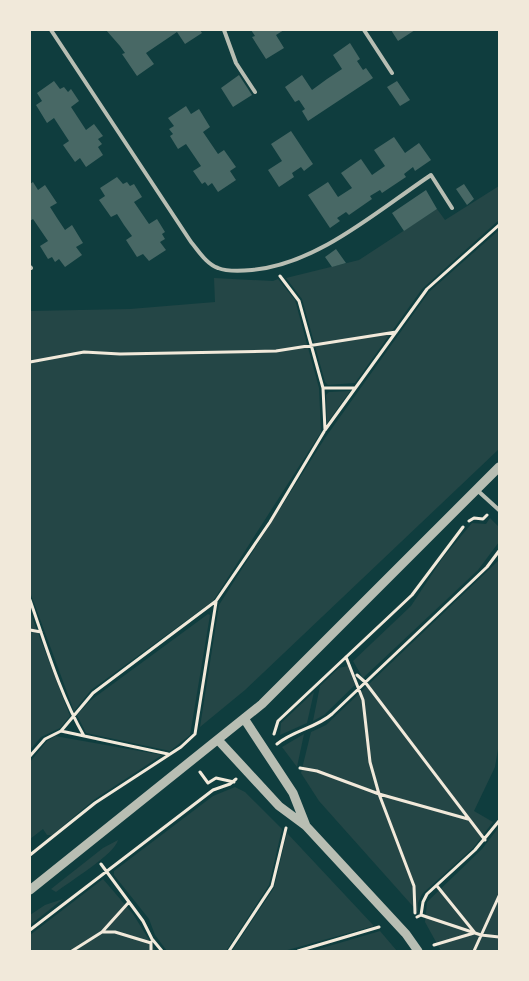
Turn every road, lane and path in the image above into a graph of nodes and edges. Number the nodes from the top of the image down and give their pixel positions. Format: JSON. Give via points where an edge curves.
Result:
{"nodes":[{"id":1,"x":51,"y":30,"type":"edge"},
{"id":2,"x":224,"y":30,"type":"edge"},
{"id":3,"x":364,"y":30,"type":"edge"},
{"id":4,"x":392,"y":73,"type":"dead end"},
{"id":5,"x":255,"y":92,"type":"dead end"},
{"id":6,"x":452,"y":208,"type":"dead end"},
{"id":7,"x":499,"y":225,"type":"edge"},
{"id":8,"x":273,"y":268,"type":"junction"},
{"id":9,"x":396,"y":332,"type":"junction"},
{"id":10,"x":310,"y":346,"type":"junction"},
{"id":11,"x":30,"y":362,"type":"edge"},
{"id":12,"x":323,"y":388,"type":"junction"},
{"id":13,"x":355,"y":388,"type":"junction"},
{"id":14,"x":325,"y":430,"type":"junction"},
{"id":15,"x":499,"y":467,"type":"edge"},
{"id":16,"x":476,"y":489,"type":"junction"},
{"id":17,"x":499,"y":510,"type":"edge"},
{"id":18,"x":486,"y":516,"type":"dead end"},
{"id":19,"x":30,"y":600,"type":"edge"},
{"id":20,"x":216,"y":601,"type":"junction"},
{"id":21,"x":30,"y":630,"type":"edge"},
{"id":22,"x":41,"y":632,"type":"junction"},
{"id":23,"x":346,"y":657,"type":"junction"},
{"id":24,"x":72,"y":716,"type":"junction"},
{"id":25,"x":245,"y":720,"type":"junction"},
{"id":26,"x":61,"y":731,"type":"junction"},
{"id":27,"x":84,"y":736,"type":"junction"},
{"id":28,"x":275,"y":739,"type":"dead end"},
{"id":29,"x":219,"y":741,"type":"junction"},
{"id":30,"x":169,"y":754,"type":"junction"},
{"id":31,"x":30,"y":756,"type":"edge"},
{"id":32,"x":300,"y":768,"type":"dead end"},
{"id":33,"x":208,"y":783,"type":"dead end"},
{"id":34,"x":239,"y":783,"type":"dead end"},
{"id":35,"x":379,"y":794,"type":"junction"},
{"id":36,"x":468,"y":818,"type":"junction"},
{"id":37,"x":499,"y":821,"type":"edge"},
{"id":38,"x":306,"y":826,"type":"junction"},
{"id":39,"x":286,"y":828,"type":"dead end"},
{"id":40,"x":484,"y":840,"type":"junction"},
{"id":41,"x":30,"y":855,"type":"edge"},
{"id":42,"x":101,"y":864,"type":"dead end"},
{"id":43,"x":437,"y":886,"type":"junction"},
{"id":44,"x":30,"y":890,"type":"edge"},
{"id":45,"x":499,"y":896,"type":"edge"},
{"id":46,"x":130,"y":902,"type":"junction"},
{"id":47,"x":422,"y":915,"type":"junction"},
{"id":48,"x":381,"y":927,"type":"dead end"},
{"id":49,"x":102,"y":932,"type":"junction"},
{"id":50,"x":475,"y":933,"type":"junction"},
{"id":51,"x":481,"y":935,"type":"junction"},
{"id":52,"x":499,"y":937,"type":"edge"},
{"id":53,"x":151,"y":941,"type":"junction"},
{"id":54,"x":434,"y":945,"type":"dead end"},
{"id":55,"x":72,"y":951,"type":"edge"},
{"id":56,"x":152,"y":951,"type":"edge"},
{"id":57,"x":162,"y":951,"type":"edge"},
{"id":58,"x":229,"y":951,"type":"edge"},
{"id":59,"x":298,"y":951,"type":"edge"},
{"id":60,"x":418,"y":951,"type":"edge"},
{"id":61,"x":474,"y":951,"type":"edge"}],
"edges":[{"from":1,"to":8,"type":"lane","via":[[206,260],[217,268],[231,271]]},
{"from":2,"to":5,"type":"lane","via":[[236,63]]},
{"from":3,"to":4,"type":"lane"},
{"from":6,"to":8,"type":"lane","via":[[431,175],[320,250]]},
{"from":7,"to":9,"type":"path","via":[[427,289]]},
{"from":8,"to":10,"type":"path","via":[[299,301]]},
{"from":9,"to":10,"type":"path"},
{"from":9,"to":13,"type":"path"},
{"from":10,"to":11,"type":"path","via":[[267,352],[84,352]]},
{"from":10,"to":12,"type":"path"},
{"from":12,"to":13,"type":"path"},
{"from":12,"to":14,"type":"path"},
{"from":13,"to":14,"type":"path"},
{"from":14,"to":20,"type":"path","via":[[270,522]]},
{"from":15,"to":16,"type":"street"},
{"from":16,"to":17,"type":"lane"},
{"from":16,"to":25,"type":"street"},
{"from":18,"to":23,"type":"path","via":[[484,519],[471,518],[464,525],[417,590]]},
{"from":19,"to":22,"type":"path"},
{"from":20,"to":24,"type":"path","via":[[93,693]]},
{"from":20,"to":30,"type":"path","via":[[195,734]]},
{"from":21,"to":22,"type":"path"},
{"from":22,"to":24,"type":"path"},
{"from":23,"to":28,"type":"path","via":[[278,721],[273,731]]},
{"from":23,"to":35,"type":"path","via":[[363,700],[370,762]]},
{"from":23,"to":36,"type":"path"},
{"from":24,"to":26,"type":"path"},
{"from":24,"to":27,"type":"path"},
{"from":25,"to":29,"type":"street"},
{"from":25,"to":38,"type":"street","via":[[293,793]]},
{"from":26,"to":27,"type":"path"},
{"from":26,"to":31,"type":"path","via":[[45,738]]},
{"from":27,"to":30,"type":"path"},
{"from":29,"to":38,"type":"street","via":[[279,806]]},
{"from":29,"to":44,"type":"street"},
{"from":30,"to":41,"type":"path","via":[[95,803]]},
{"from":32,"to":35,"type":"path"},
{"from":33,"to":34,"type":"path","via":[[216,778]]},
{"from":35,"to":36,"type":"path"},
{"from":35,"to":47,"type":"path","via":[[414,886],[416,915]]},
{"from":36,"to":40,"type":"path"},
{"from":37,"to":40,"type":"path"},
{"from":38,"to":60,"type":"street"},
{"from":39,"to":58,"type":"path","via":[[272,886]]},
{"from":40,"to":43,"type":"path"},
{"from":42,"to":46,"type":"path"},
{"from":43,"to":47,"type":"path","via":[[424,900]]},
{"from":43,"to":50,"type":"path"},
{"from":45,"to":51,"type":"path"},
{"from":46,"to":49,"type":"path"},
{"from":46,"to":53,"type":"path"},
{"from":47,"to":50,"type":"path"},
{"from":48,"to":59,"type":"path"},
{"from":49,"to":53,"type":"path"},
{"from":49,"to":55,"type":"path"},
{"from":50,"to":51,"type":"path"},
{"from":50,"to":54,"type":"path"},
{"from":51,"to":52,"type":"path"},
{"from":51,"to":61,"type":"path"},
{"from":53,"to":56,"type":"path"},
{"from":53,"to":57,"type":"path"}]}
